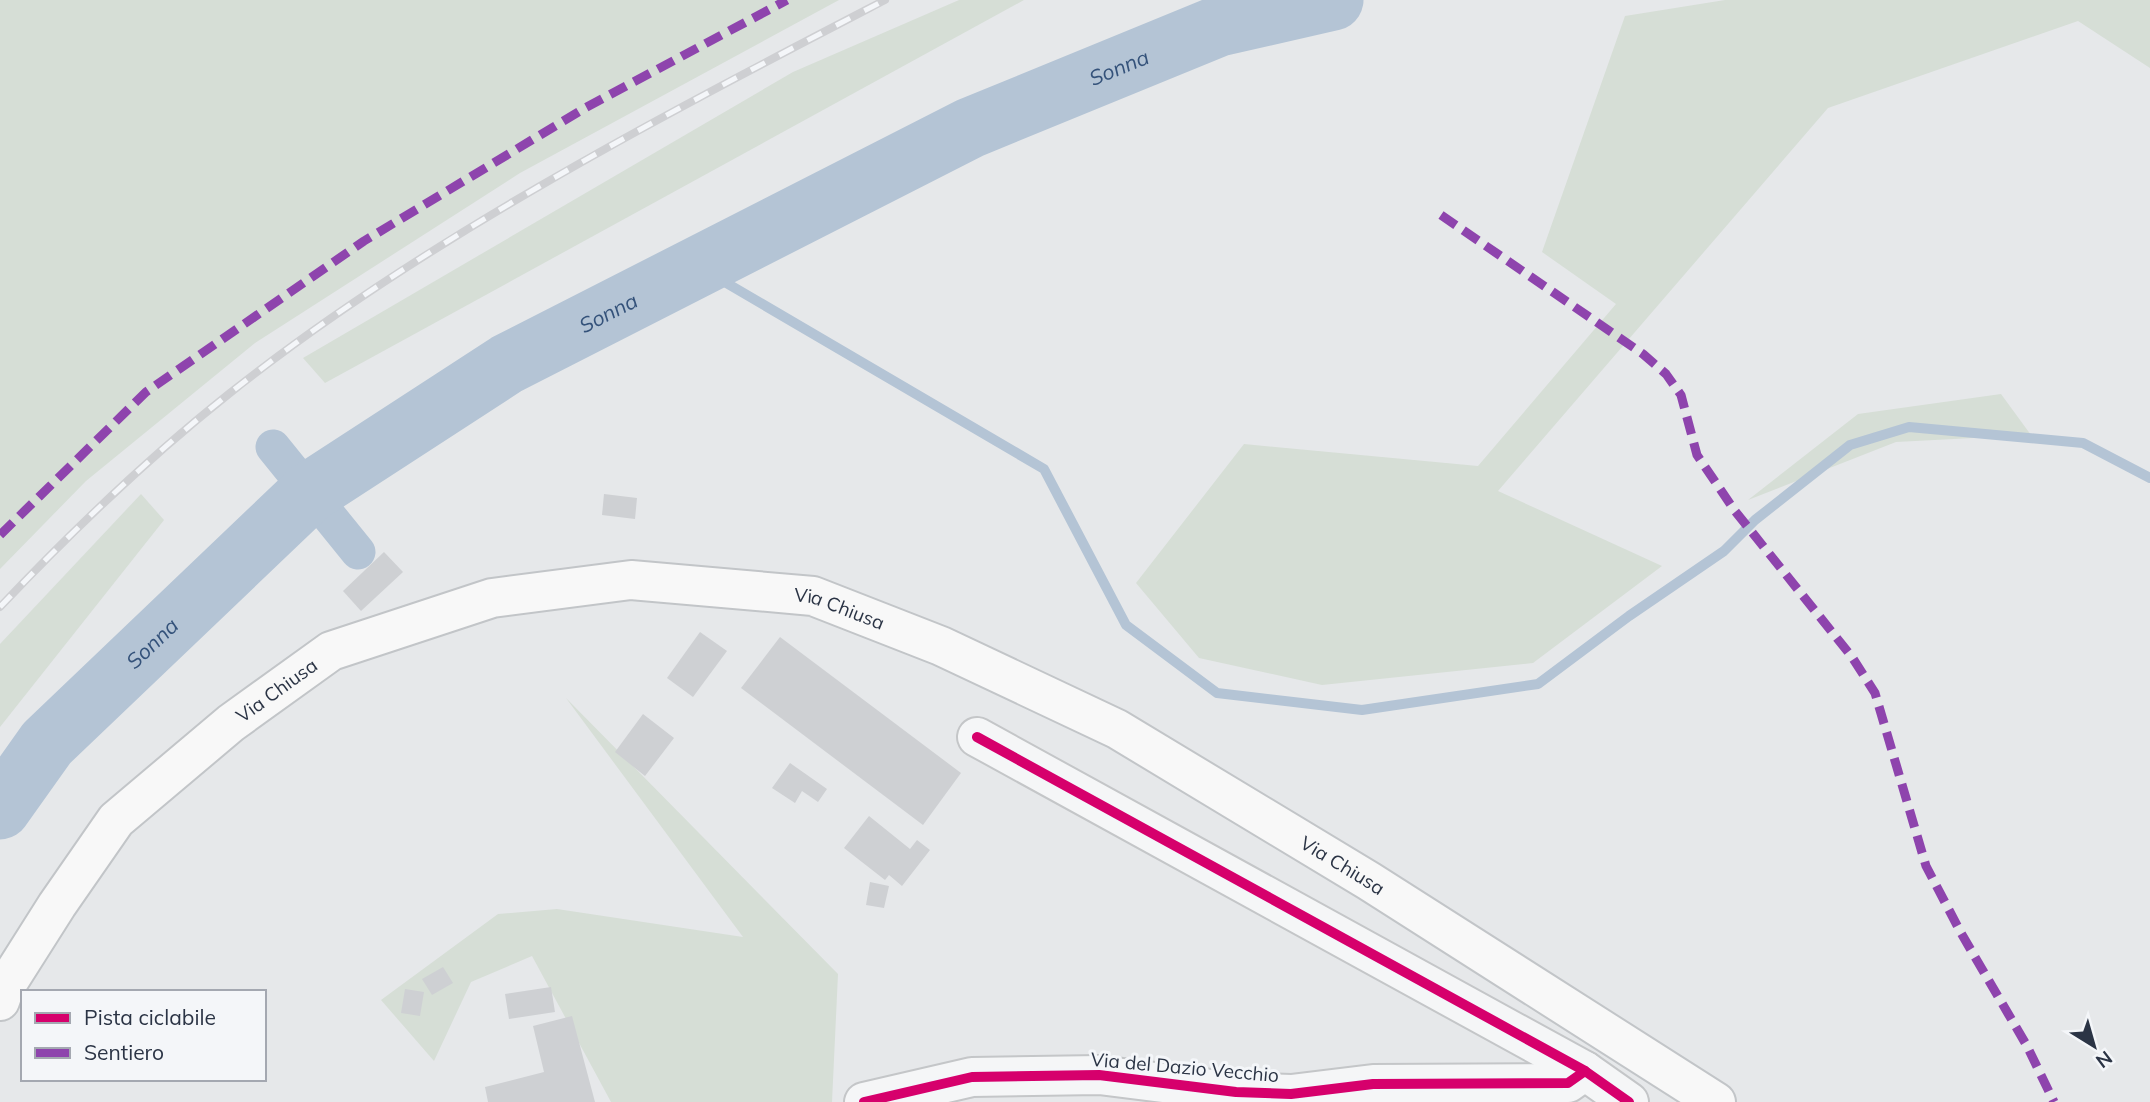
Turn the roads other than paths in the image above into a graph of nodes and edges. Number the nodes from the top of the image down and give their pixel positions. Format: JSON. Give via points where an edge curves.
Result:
{"nodes":[{"id":1,"x":976,"y":737,"type":"dead end"},
{"id":2,"x":0,"y":1001,"type":"edge"},
{"id":3,"x":1585,"y":1071,"type":"junction"},
{"id":4,"x":864,"y":1102,"type":"edge"},
{"id":5,"x":1629,"y":1102,"type":"edge"},
{"id":6,"x":1716,"y":1102,"type":"edge"}],
"edges":[{"from":1,"to":3,"type":"street"},
{"from":2,"to":6,"type":"main road","name":"Via Chiusa","via":[[57,905],[116,820],[231,723],[331,651],[492,598],[631,580],[813,596],[941,646],[1117,729],[1369,881]]},
{"from":3,"to":4,"type":"street","name":"Via del Dazio Vecchio","via":[[1568,1083],[1373,1084],[1291,1094],[1099,1075],[972,1077]]},
{"from":3,"to":5,"type":"street"}]}
